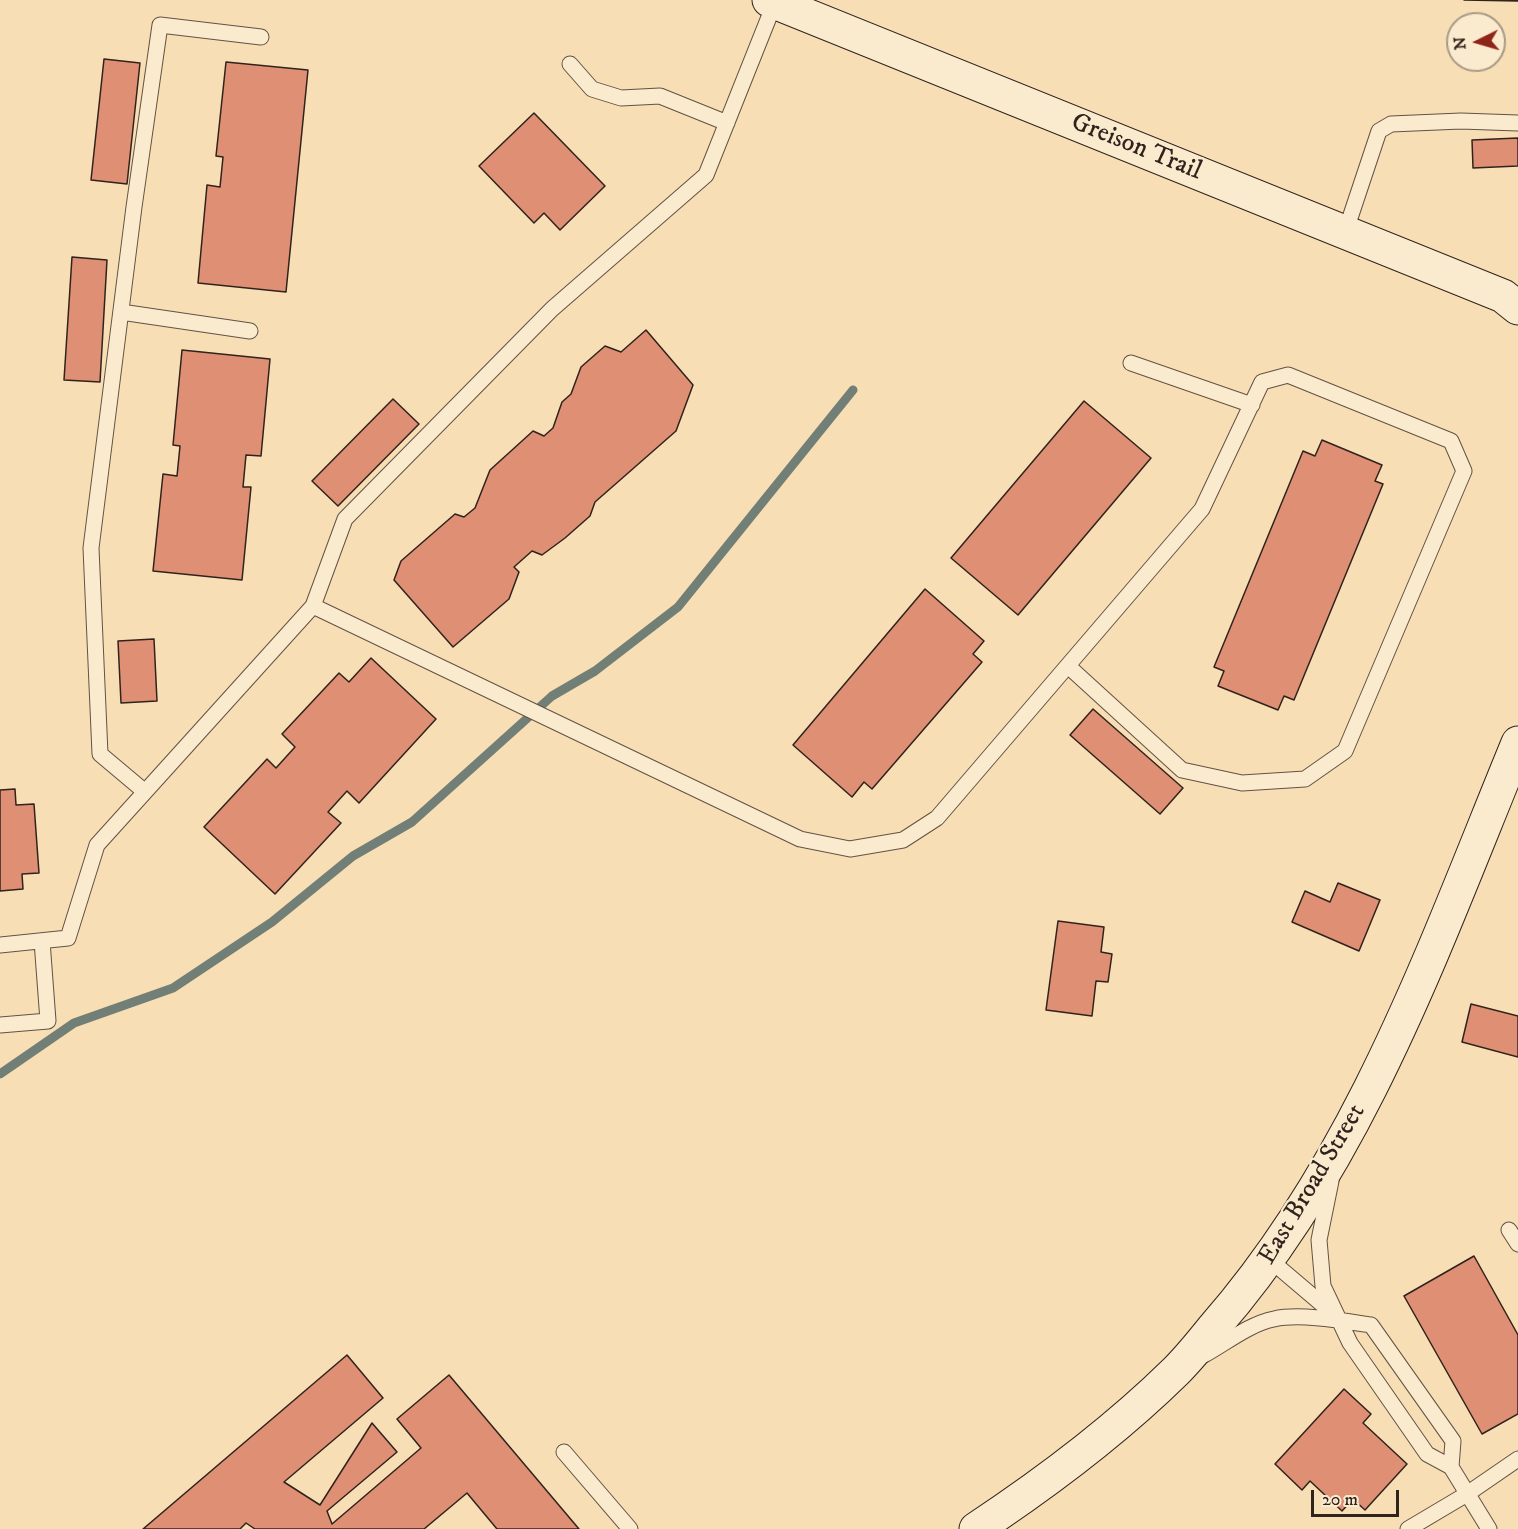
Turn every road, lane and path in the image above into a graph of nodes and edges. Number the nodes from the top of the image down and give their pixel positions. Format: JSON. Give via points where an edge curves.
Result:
{"nodes":[{"id":1,"x":772,"y":1,"type":"edge"},
{"id":2,"x":261,"y":37,"type":"dead end"},
{"id":3,"x":570,"y":64,"type":"dead end"},
{"id":4,"x":727,"y":123,"type":"junction"},
{"id":5,"x":1518,"y":123,"type":"edge"},
{"id":6,"x":1345,"y":233,"type":"junction"},
{"id":7,"x":1513,"y":300,"type":"edge"},
{"id":8,"x":121,"y":312,"type":"junction"},
{"id":9,"x":250,"y":331,"type":"dead end"},
{"id":10,"x":1131,"y":363,"type":"dead end"},
{"id":11,"x":1252,"y":405,"type":"junction"},
{"id":12,"x":313,"y":606,"type":"junction"},
{"id":13,"x":1068,"y":666,"type":"junction"},
{"id":14,"x":1518,"y":743,"type":"edge"},
{"id":15,"x":144,"y":791,"type":"junction"},
{"id":16,"x":42,"y":941,"type":"junction"},
{"id":17,"x":0,"y":945,"type":"edge"},
{"id":18,"x":0,"y":1025,"type":"edge"},
{"id":19,"x":1337,"y":1151,"type":"junction"},
{"id":20,"x":1509,"y":1230,"type":"dead end"},
{"id":21,"x":1518,"y":1244,"type":"edge"},
{"id":22,"x":1269,"y":1260,"type":"junction"},
{"id":23,"x":1341,"y":1321,"type":"junction"},
{"id":24,"x":1176,"y":1371,"type":"junction"},
{"id":25,"x":564,"y":1452,"type":"dead end"},
{"id":26,"x":1518,"y":1459,"type":"edge"},
{"id":27,"x":1451,"y":1467,"type":"junction"},
{"id":28,"x":1467,"y":1494,"type":"junction"},
{"id":29,"x":630,"y":1529,"type":"edge"},
{"id":30,"x":976,"y":1529,"type":"edge"},
{"id":31,"x":1408,"y":1529,"type":"edge"},
{"id":32,"x":1489,"y":1529,"type":"edge"}],
"edges":[{"from":1,"to":4,"type":"lane"},
{"from":1,"to":6,"type":"street","name":"Greison Trail"},
{"from":2,"to":8,"type":"lane","via":[[160,25]]},
{"from":3,"to":4,"type":"lane","via":[[592,89],[621,98],[660,96]]},
{"from":4,"to":12,"type":"lane","via":[[706,175],[552,309],[345,519]]},
{"from":5,"to":6,"type":"lane","via":[[1391,124],[1379,131]]},
{"from":6,"to":7,"type":"street","name":"Greison Trail"},
{"from":8,"to":9,"type":"lane"},
{"from":8,"to":15,"type":"lane","via":[[91,548],[100,753]]},
{"from":10,"to":11,"type":"lane"},
{"from":11,"to":13,"type":"lane","via":[[1202,509]]},
{"from":11,"to":13,"type":"lane","via":[[1262,382],[1288,375],[1450,441],[1464,471],[1345,751],[1305,780],[1242,783],[1182,770]]},
{"from":12,"to":13,"type":"lane","via":[[800,839],[850,849],[903,840],[937,818]]},
{"from":12,"to":15,"type":"lane"},
{"from":14,"to":19,"type":"street","name":"East Broad Street","via":[[1400,1030]]},
{"from":15,"to":16,"type":"lane","via":[[96,845],[68,938]]},
{"from":16,"to":17,"type":"lane"},
{"from":16,"to":18,"type":"lane","via":[[48,1021]]},
{"from":19,"to":22,"type":"street","name":"East Broad Street"},
{"from":19,"to":23,"type":"lane","via":[[1319,1240],[1323,1286]]},
{"from":20,"to":21,"type":"lane"},
{"from":22,"to":23,"type":"lane"},
{"from":22,"to":24,"type":"street","name":"East Broad Street"},
{"from":23,"to":24,"type":"lane","via":[[1275,1319]]},
{"from":23,"to":27,"type":"lane","via":[[1350,1343],[1427,1454]]},
{"from":23,"to":27,"type":"lane","via":[[1371,1325],[1453,1441]]},
{"from":24,"to":30,"type":"street","name":"East Broad Street","via":[[1092,1447]]},
{"from":25,"to":29,"type":"lane"},
{"from":26,"to":28,"type":"lane"},
{"from":27,"to":28,"type":"lane"},
{"from":28,"to":31,"type":"lane"},
{"from":28,"to":32,"type":"lane"}]}
